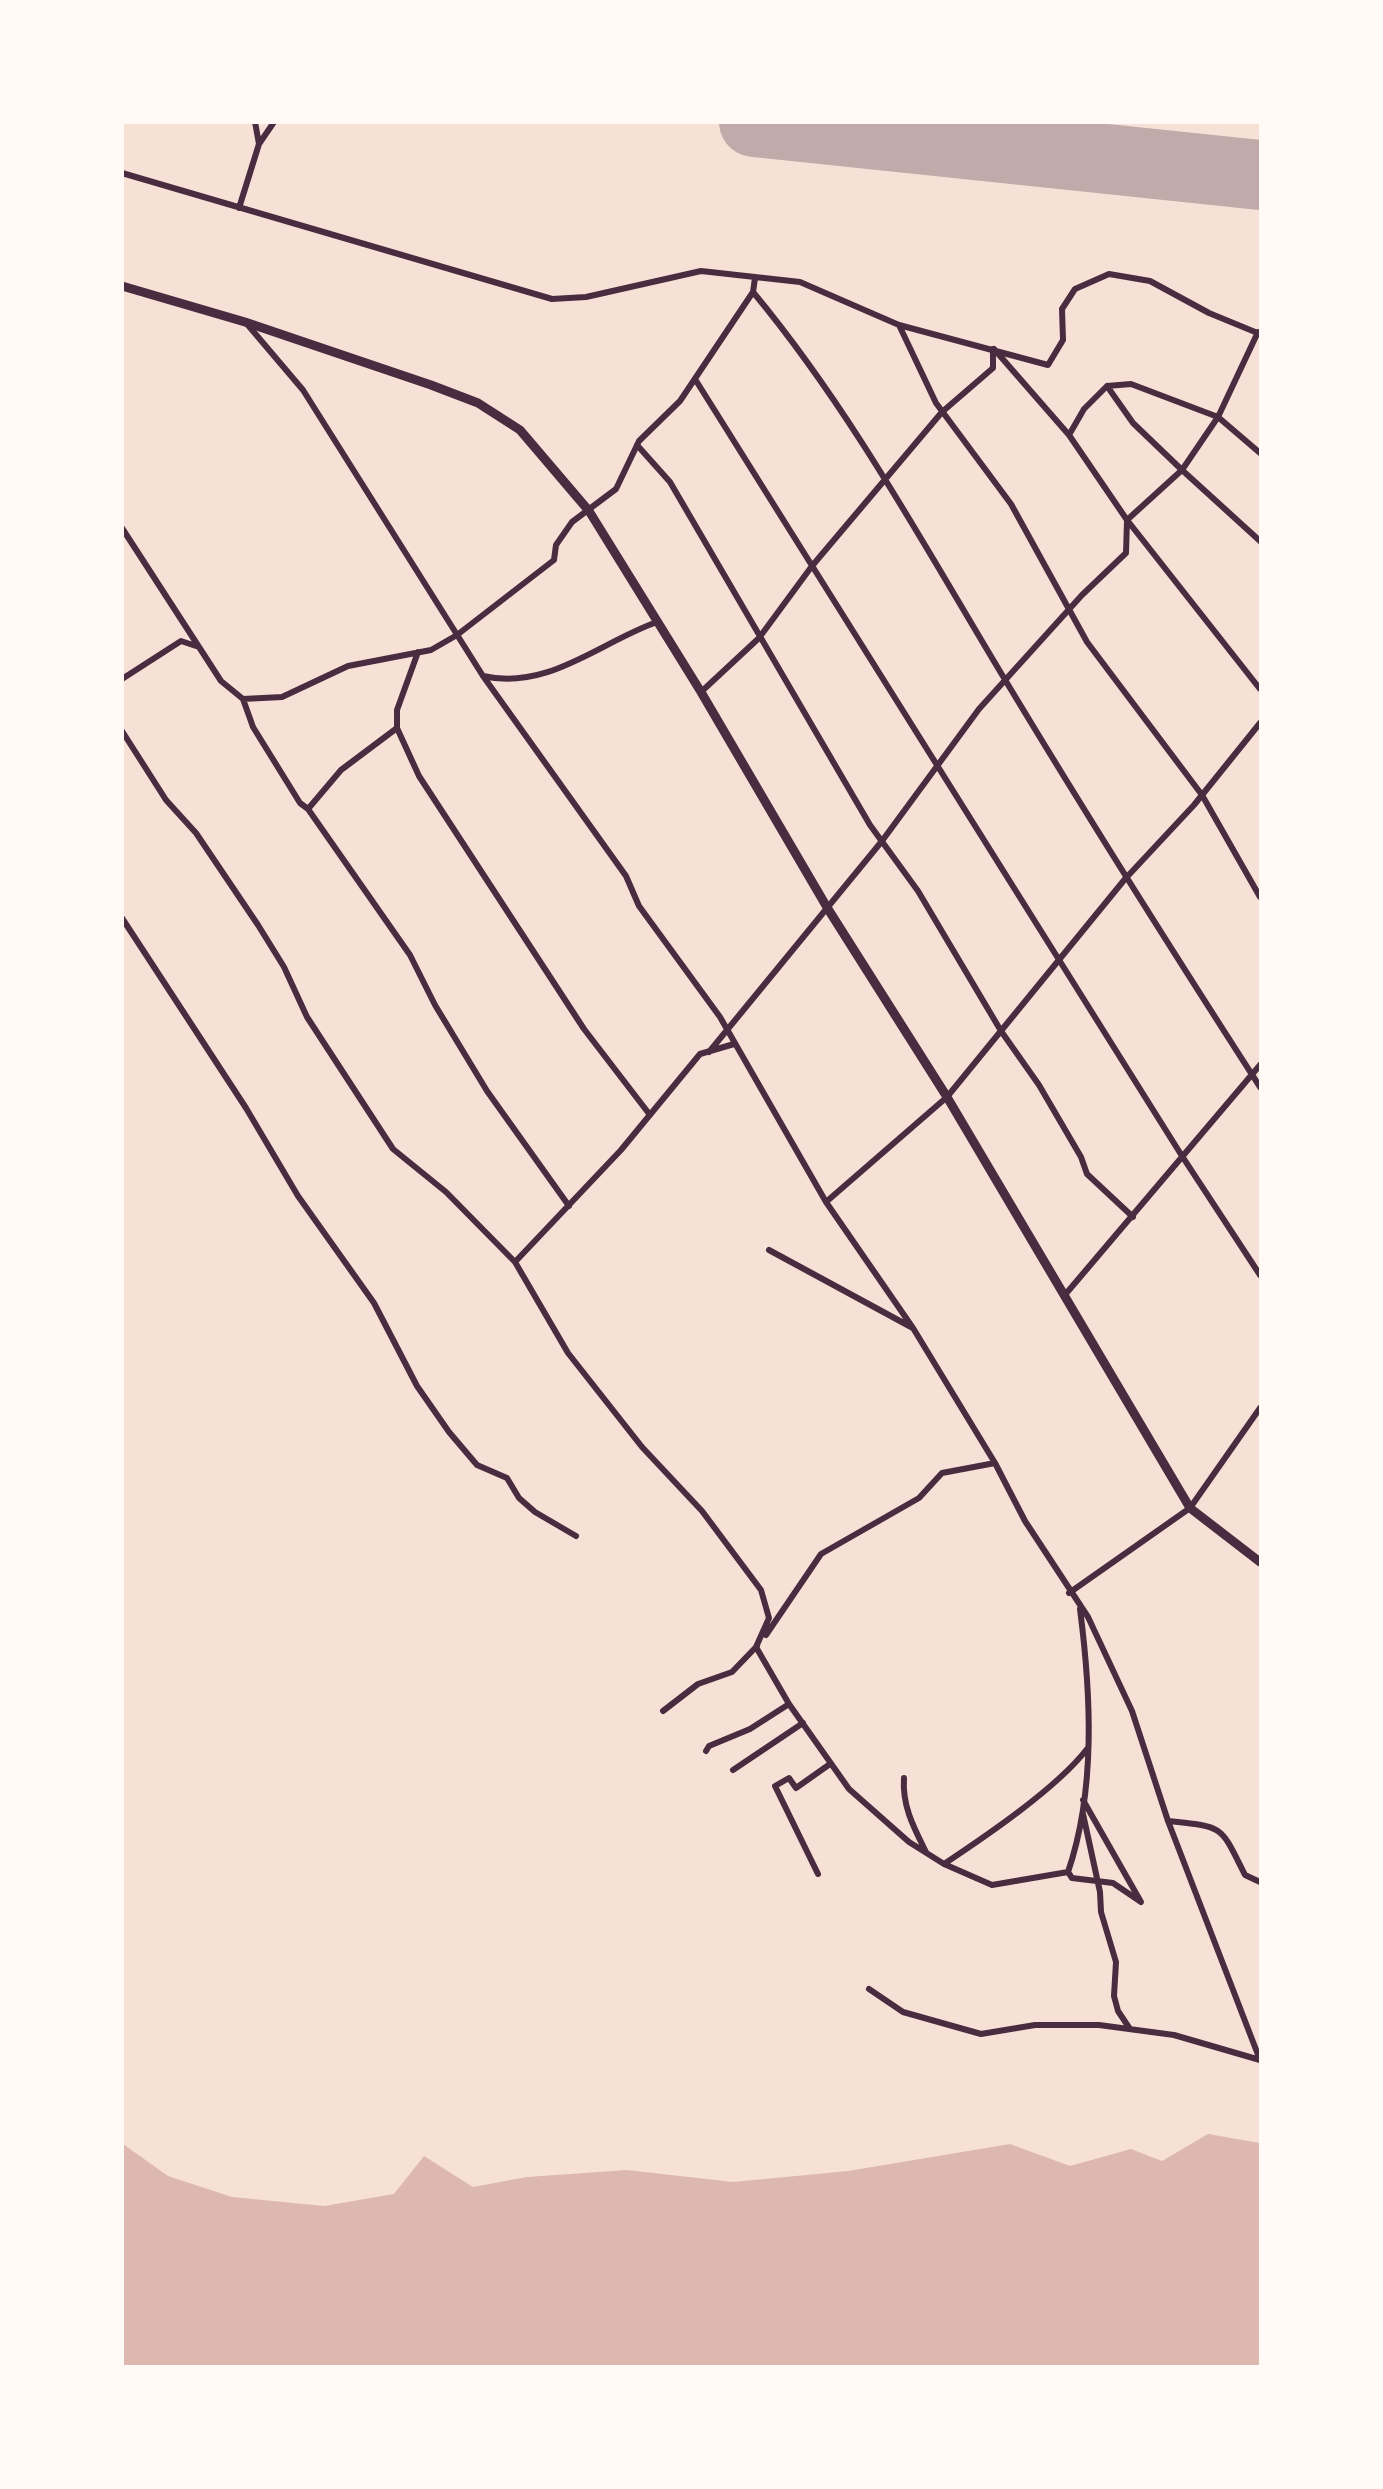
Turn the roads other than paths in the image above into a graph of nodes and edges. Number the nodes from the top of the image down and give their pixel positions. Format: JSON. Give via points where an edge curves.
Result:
{"nodes":[{"id":1,"x":255,"y":122,"type":"edge"},
{"id":2,"x":274,"y":122,"type":"edge"},
{"id":3,"x":259,"y":144,"type":"junction"},
{"id":4,"x":122,"y":173,"type":"edge"},
{"id":5,"x":239,"y":208,"type":"junction"},
{"id":6,"x":755,"y":278,"type":"junction"},
{"id":7,"x":122,"y":286,"type":"edge"},
{"id":8,"x":752,"y":292,"type":"junction"},
{"id":9,"x":245,"y":322,"type":"junction"},
{"id":10,"x":899,"y":325,"type":"junction"},
{"id":11,"x":1259,"y":333,"type":"edge"},
{"id":12,"x":993,"y":349,"type":"junction"},
{"id":13,"x":695,"y":379,"type":"junction"},
{"id":14,"x":1107,"y":386,"type":"junction"},
{"id":15,"x":942,"y":412,"type":"junction"},
{"id":16,"x":1218,"y":417,"type":"junction"},
{"id":17,"x":1069,"y":435,"type":"junction"},
{"id":18,"x":637,"y":445,"type":"junction"},
{"id":19,"x":1261,"y":453,"type":"edge"},
{"id":20,"x":1181,"y":470,"type":"junction"},
{"id":21,"x":886,"y":481,"type":"junction"},
{"id":22,"x":589,"y":511,"type":"junction"},
{"id":23,"x":1127,"y":520,"type":"junction"},
{"id":24,"x":122,"y":528,"type":"edge"},
{"id":25,"x":1261,"y":541,"type":"edge"},
{"id":26,"x":812,"y":566,"type":"junction"},
{"id":27,"x":1069,"y":613,"type":"junction"},
{"id":28,"x":657,"y":622,"type":"junction"},
{"id":29,"x":457,"y":635,"type":"junction"},
{"id":30,"x":760,"y":638,"type":"junction"},
{"id":31,"x":199,"y":647,"type":"junction"},
{"id":32,"x":418,"y":652,"type":"junction"},
{"id":33,"x":484,"y":676,"type":"junction"},
{"id":34,"x":122,"y":679,"type":"edge"},
{"id":35,"x":1006,"y":681,"type":"junction"},
{"id":36,"x":1261,"y":689,"type":"edge"},
{"id":37,"x":701,"y":692,"type":"junction"},
{"id":38,"x":243,"y":699,"type":"junction"},
{"id":39,"x":1261,"y":723,"type":"edge"},
{"id":40,"x":397,"y":728,"type":"junction"},
{"id":41,"x":122,"y":731,"type":"edge"},
{"id":42,"x":937,"y":766,"type":"junction"},
{"id":43,"x":1202,"y":795,"type":"junction"},
{"id":44,"x":308,"y":809,"type":"junction"},
{"id":45,"x":882,"y":841,"type":"junction"},
{"id":46,"x":1125,"y":879,"type":"junction"},
{"id":47,"x":1261,"y":897,"type":"edge"},
{"id":48,"x":828,"y":909,"type":"junction"},
{"id":49,"x":122,"y":918,"type":"edge"},
{"id":50,"x":1059,"y":959,"type":"junction"},
{"id":51,"x":726,"y":1028,"type":"junction"},
{"id":52,"x":1002,"y":1031,"type":"junction"},
{"id":53,"x":734,"y":1044,"type":"junction"},
{"id":54,"x":709,"y":1052,"type":"junction"},
{"id":55,"x":1261,"y":1065,"type":"edge"},
{"id":56,"x":1253,"y":1075,"type":"junction"},
{"id":57,"x":1261,"y":1087,"type":"edge"},
{"id":58,"x":947,"y":1097,"type":"junction"},
{"id":59,"x":650,"y":1115,"type":"junction"},
{"id":60,"x":1182,"y":1156,"type":"junction"},
{"id":61,"x":826,"y":1202,"type":"junction"},
{"id":62,"x":569,"y":1206,"type":"junction"},
{"id":63,"x":1133,"y":1217,"type":"junction"},
{"id":64,"x":769,"y":1250,"type":"dead end"},
{"id":65,"x":514,"y":1262,"type":"junction"},
{"id":66,"x":1261,"y":1275,"type":"edge"},
{"id":67,"x":1064,"y":1296,"type":"junction"},
{"id":68,"x":913,"y":1328,"type":"junction"},
{"id":69,"x":1261,"y":1408,"type":"edge"},
{"id":70,"x":996,"y":1463,"type":"junction"},
{"id":71,"x":1190,"y":1508,"type":"junction"},
{"id":72,"x":576,"y":1536,"type":"dead end"},
{"id":73,"x":1261,"y":1562,"type":"edge"},
{"id":74,"x":1069,"y":1593,"type":"junction"},
{"id":75,"x":1079,"y":1606,"type":"junction"},
{"id":76,"x":756,"y":1647,"type":"junction"},
{"id":77,"x":789,"y":1704,"type":"junction"},
{"id":78,"x":663,"y":1711,"type":"dead end"},
{"id":79,"x":803,"y":1723,"type":"junction"},
{"id":80,"x":1087,"y":1748,"type":"junction"},
{"id":81,"x":706,"y":1751,"type":"dead end"},
{"id":82,"x":830,"y":1764,"type":"junction"},
{"id":83,"x":733,"y":1770,"type":"dead end"},
{"id":84,"x":904,"y":1779,"type":"dead end"},
{"id":85,"x":1083,"y":1800,"type":"junction"},
{"id":86,"x":1082,"y":1809,"type":"junction"},
{"id":87,"x":1168,"y":1821,"type":"junction"},
{"id":88,"x":927,"y":1853,"type":"junction"},
{"id":89,"x":944,"y":1864,"type":"junction"},
{"id":90,"x":1068,"y":1872,"type":"junction"},
{"id":91,"x":818,"y":1874,"type":"dead end"},
{"id":92,"x":1098,"y":1880,"type":"junction"},
{"id":93,"x":1261,"y":1882,"type":"edge"},
{"id":94,"x":869,"y":1989,"type":"dead end"},
{"id":95,"x":1130,"y":2029,"type":"junction"},
{"id":96,"x":1260,"y":2060,"type":"edge"}],
"edges":[{"from":1,"to":3,"type":"street"},
{"from":2,"to":3,"type":"street"},
{"from":3,"to":5,"type":"street"},
{"from":4,"to":5,"type":"street"},
{"from":5,"to":6,"type":"street","via":[[552,299],[586,297],[702,271]]},
{"from":6,"to":8,"type":"street"},
{"from":6,"to":10,"type":"street","via":[[800,282]]},
{"from":7,"to":9,"type":"main road"},
{"from":8,"to":13,"type":"street"},
{"from":8,"to":21,"type":"street","via":[[778,322]]},
{"from":9,"to":22,"type":"main road","via":[[478,404],[520,430]]},
{"from":9,"to":29,"type":"street","via":[[303,390]]},
{"from":10,"to":12,"type":"street"},
{"from":10,"to":15,"type":"street"},
{"from":11,"to":12,"type":"street","via":[[1150,281],[1108,274],[1075,289],[1062,309],[1063,340],[1048,365]]},
{"from":11,"to":16,"type":"street"},
{"from":12,"to":15,"type":"street","via":[[993,368]]},
{"from":12,"to":17,"type":"street"},
{"from":13,"to":18,"type":"street"},
{"from":13,"to":26,"type":"street"},
{"from":14,"to":16,"type":"street","via":[[1131,384]]},
{"from":14,"to":17,"type":"street","via":[[1084,409]]},
{"from":14,"to":20,"type":"street","via":[[1133,423]]},
{"from":15,"to":21,"type":"street"},
{"from":15,"to":27,"type":"street","via":[[1011,504]]},
{"from":16,"to":19,"type":"street"},
{"from":16,"to":20,"type":"street"},
{"from":17,"to":23,"type":"street"},
{"from":18,"to":22,"type":"street","via":[[616,489]]},
{"from":18,"to":30,"type":"street","via":[[670,482]]},
{"from":20,"to":23,"type":"street"},
{"from":20,"to":25,"type":"street"},
{"from":21,"to":26,"type":"street"},
{"from":21,"to":35,"type":"street"},
{"from":22,"to":28,"type":"main road"},
{"from":22,"to":29,"type":"street","via":[[572,522],[556,545],[554,560]]},
{"from":23,"to":27,"type":"street","via":[[1126,553]]},
{"from":23,"to":36,"type":"street"},
{"from":24,"to":31,"type":"street"},
{"from":26,"to":30,"type":"street"},
{"from":26,"to":42,"type":"street"},
{"from":27,"to":35,"type":"street"},
{"from":27,"to":43,"type":"street"},
{"from":28,"to":33,"type":"street","via":[[561,669],[530,678]]},
{"from":28,"to":37,"type":"main road"},
{"from":29,"to":32,"type":"street"},
{"from":29,"to":33,"type":"street"},
{"from":30,"to":37,"type":"street"},
{"from":30,"to":45,"type":"street"},
{"from":31,"to":34,"type":"street","via":[[181,641]]},
{"from":31,"to":38,"type":"street","via":[[221,681]]},
{"from":32,"to":38,"type":"street","via":[[348,666],[282,697]]},
{"from":32,"to":40,"type":"street","via":[[397,710]]},
{"from":33,"to":51,"type":"street","via":[[626,876],[639,906]]},
{"from":35,"to":42,"type":"street"},
{"from":35,"to":46,"type":"street"},
{"from":37,"to":48,"type":"main road"},
{"from":38,"to":44,"type":"street","via":[[253,727]]},
{"from":39,"to":43,"type":"street"},
{"from":40,"to":44,"type":"street","via":[[341,770]]},
{"from":40,"to":59,"type":"street","via":[[419,776],[584,1029]]},
{"from":41,"to":65,"type":"street","via":[[166,800],[196,833],[258,925],[307,1017],[393,1149],[446,1192]]},
{"from":42,"to":45,"type":"street"},
{"from":42,"to":50,"type":"street"},
{"from":43,"to":46,"type":"street"},
{"from":43,"to":47,"type":"street"},
{"from":44,"to":62,"type":"street","via":[[375,901],[487,1091]]},
{"from":45,"to":48,"type":"street","via":[[846,880]]},
{"from":45,"to":52,"type":"street","via":[[918,891]]},
{"from":46,"to":50,"type":"street"},
{"from":46,"to":56,"type":"street"},
{"from":48,"to":51,"type":"street"},
{"from":48,"to":58,"type":"main road"},
{"from":49,"to":72,"type":"street","via":[[298,1196],[369,1294],[449,1432],[477,1465],[507,1478],[519,1498]]},
{"from":50,"to":52,"type":"street"},
{"from":50,"to":60,"type":"street"},
{"from":51,"to":53,"type":"street"},
{"from":51,"to":54,"type":"street"},
{"from":52,"to":58,"type":"street"},
{"from":52,"to":63,"type":"street","via":[[1039,1085],[1087,1174]]},
{"from":53,"to":54,"type":"street"},
{"from":53,"to":61,"type":"street"},
{"from":54,"to":59,"type":"street","via":[[700,1054]]},
{"from":55,"to":56,"type":"street"},
{"from":56,"to":57,"type":"street"},
{"from":56,"to":60,"type":"street"},
{"from":58,"to":61,"type":"street"},
{"from":58,"to":67,"type":"main road"},
{"from":59,"to":62,"type":"street"},
{"from":60,"to":63,"type":"street"},
{"from":60,"to":66,"type":"street"},
{"from":61,"to":68,"type":"street"},
{"from":62,"to":65,"type":"street"},
{"from":63,"to":67,"type":"street"},
{"from":64,"to":68,"type":"street"},
{"from":65,"to":76,"type":"street","via":[[568,1353],[642,1447],[702,1511],[761,1590],[769,1618]]},
{"from":67,"to":71,"type":"main road"},
{"from":68,"to":70,"type":"street"},
{"from":69,"to":71,"type":"street"},
{"from":70,"to":74,"type":"street"},
{"from":70,"to":76,"type":"street","via":[[942,1474],[919,1498],[821,1554]]},
{"from":71,"to":73,"type":"main road"},
{"from":71,"to":74,"type":"street"},
{"from":74,"to":75,"type":"street"},
{"from":75,"to":80,"type":"street","via":[[1087,1665]]},
{"from":75,"to":87,"type":"street","via":[[1132,1711]]},
{"from":76,"to":77,"type":"street"},
{"from":76,"to":78,"type":"street","via":[[732,1672],[698,1684]]},
{"from":77,"to":79,"type":"street"},
{"from":77,"to":81,"type":"street"},
{"from":79,"to":82,"type":"street"},
{"from":79,"to":83,"type":"street"},
{"from":80,"to":85,"type":"street"},
{"from":80,"to":89,"type":"street","via":[[1074,1764],[986,1836]]},
{"from":82,"to":88,"type":"street","via":[[863,1802]]},
{"from":82,"to":91,"type":"street","via":[[796,1788],[789,1778],[775,1786]]},
{"from":84,"to":88,"type":"street","via":[[907,1812]]},
{"from":85,"to":86,"type":"street"},
{"from":85,"to":92,"type":"street","via":[[1141,1902],[1113,1883]]},
{"from":86,"to":90,"type":"street","via":[[1079,1842]]},
{"from":86,"to":92,"type":"street"},
{"from":87,"to":93,"type":"street","via":[[1208,1825],[1224,1834],[1245,1875]]},
{"from":87,"to":96,"type":"street"},
{"from":88,"to":89,"type":"street"},
{"from":89,"to":90,"type":"street","via":[[992,1885]]},
{"from":90,"to":92,"type":"street","via":[[1072,1878]]},
{"from":92,"to":95,"type":"street","via":[[1116,1962],[1114,1996]]},
{"from":94,"to":95,"type":"street","via":[[902,2012],[981,2034],[1035,2025]]},
{"from":95,"to":96,"type":"street","via":[[1174,2035]]}]}
